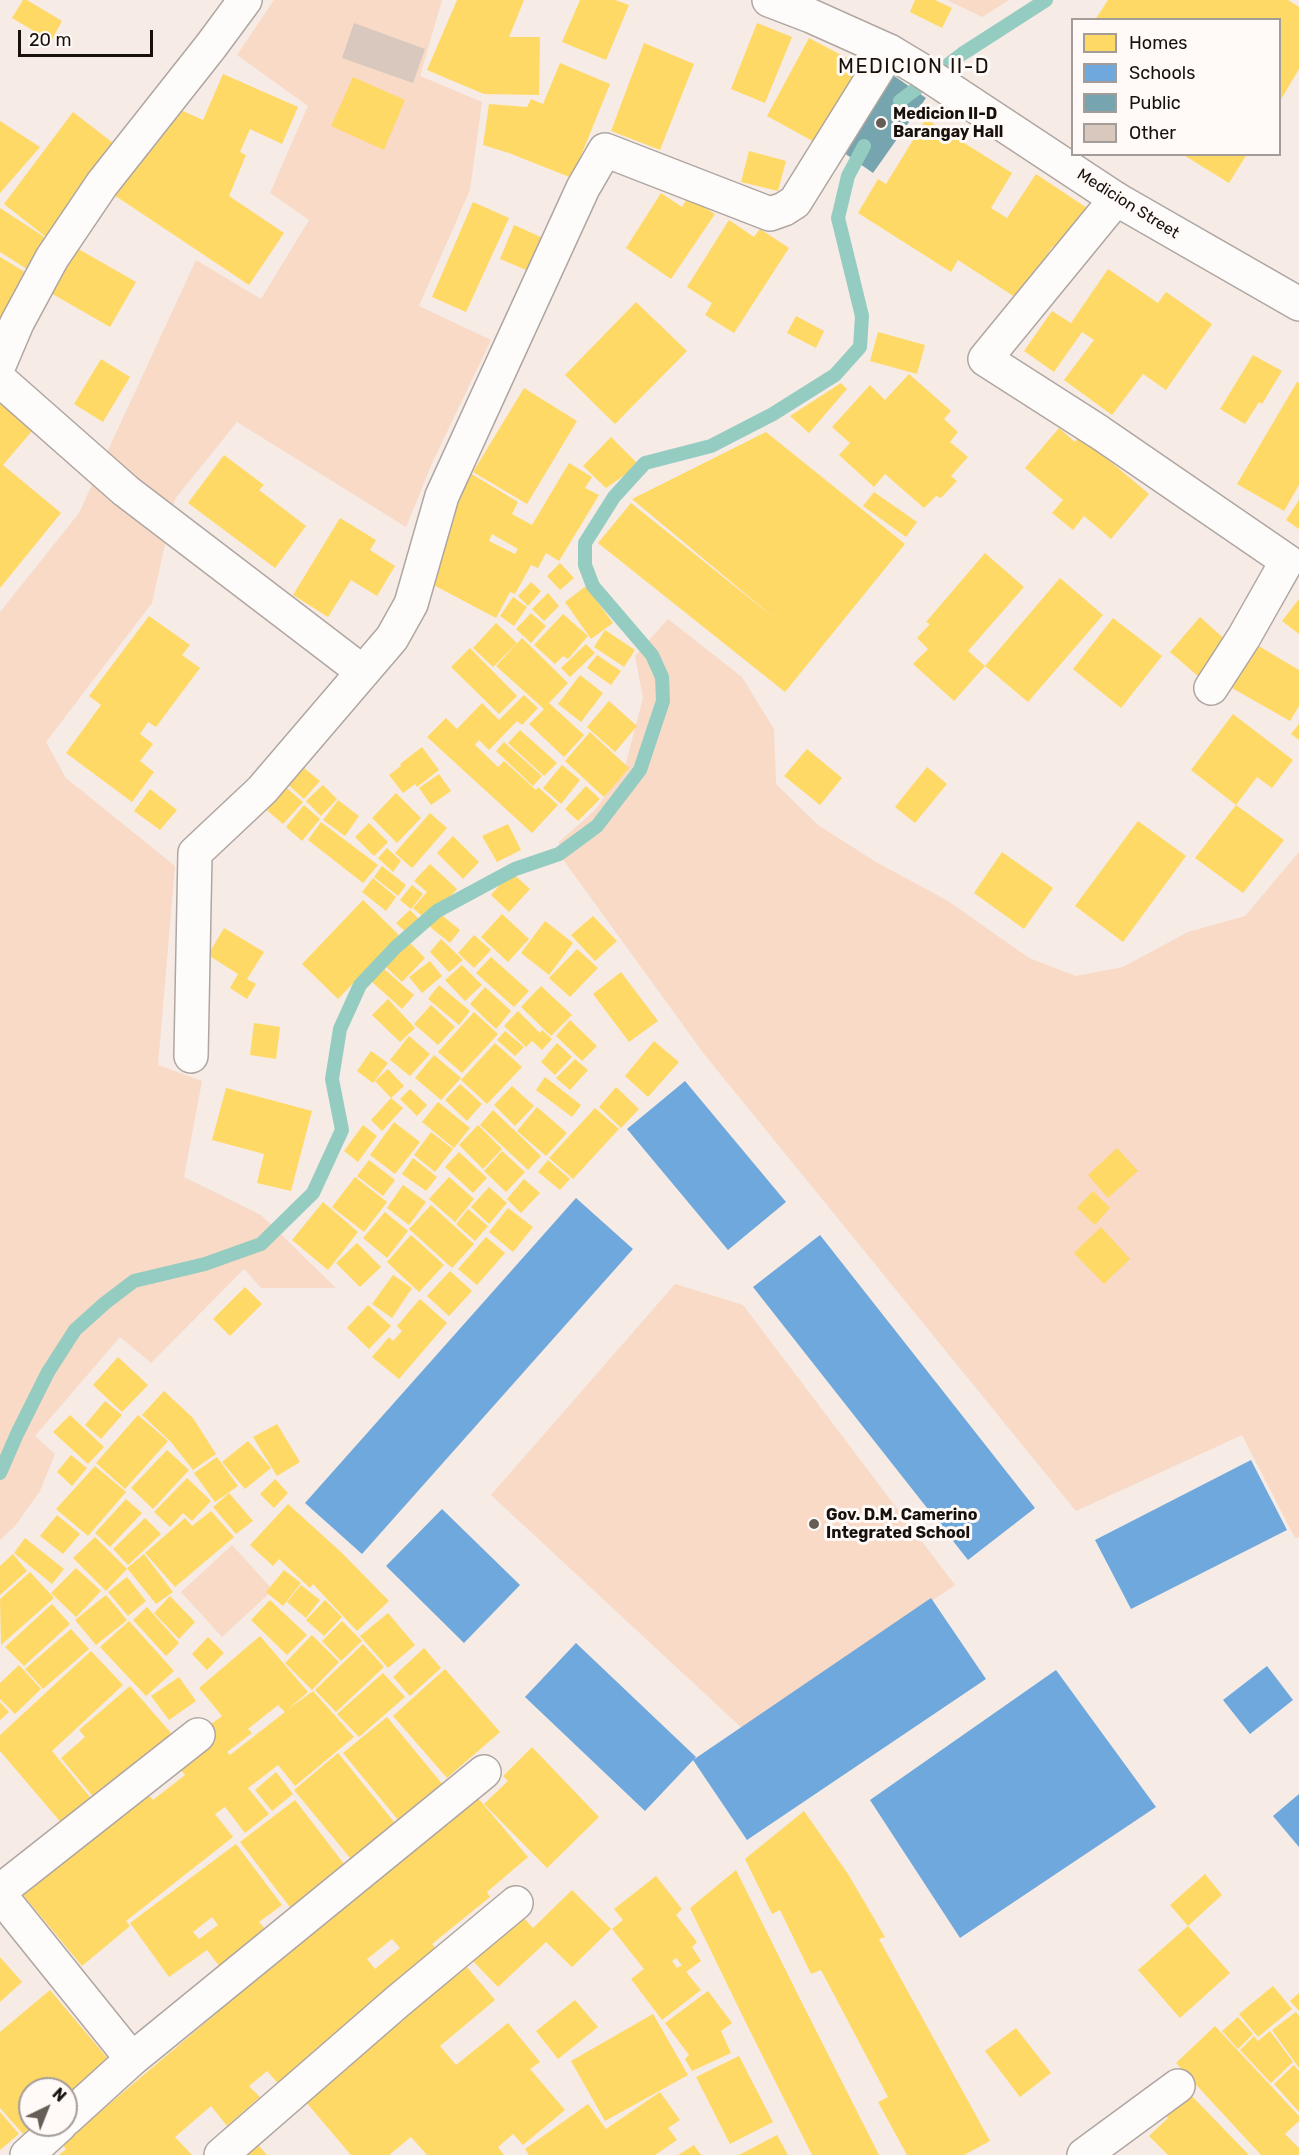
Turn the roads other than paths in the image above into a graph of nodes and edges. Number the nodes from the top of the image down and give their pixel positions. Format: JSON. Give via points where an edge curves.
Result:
{"nodes":[{"id":1,"x":245,"y":0,"type":"edge"},
{"id":2,"x":769,"y":0,"type":"edge"},
{"id":3,"x":889,"y":51,"type":"junction"},
{"id":4,"x":1116,"y":199,"type":"junction"},
{"id":5,"x":1299,"y":304,"type":"edge"},
{"id":6,"x":0,"y":363,"type":"edge"},
{"id":7,"x":0,"y":380,"type":"edge"},
{"id":8,"x":363,"y":672,"type":"junction"},
{"id":9,"x":1211,"y":688,"type":"dead end"},
{"id":10,"x":191,"y":1056,"type":"dead end"},
{"id":11,"x":198,"y":1735,"type":"dead end"},
{"id":12,"x":484,"y":1772,"type":"dead end"},
{"id":13,"x":0,"y":1891,"type":"edge"},
{"id":14,"x":0,"y":1896,"type":"edge"},
{"id":15,"x":516,"y":1903,"type":"dead end"},
{"id":16,"x":132,"y":2060,"type":"junction"},
{"id":17,"x":1178,"y":2086,"type":"dead end"},
{"id":18,"x":78,"y":2108,"type":"edge"},
{"id":19,"x":47,"y":2137,"type":"edge"},
{"id":20,"x":27,"y":2155,"type":"edge"},
{"id":21,"x":221,"y":2155,"type":"edge"},
{"id":22,"x":1084,"y":2155,"type":"edge"}],
"edges":[{"from":1,"to":6,"type":"street","via":[[102,184],[52,258]]},
{"from":2,"to":3,"type":"street","name":"Medicion Street"},
{"from":3,"to":4,"type":"street","name":"Medicion Street"},
{"from":3,"to":8,"type":"street","via":[[795,202],[770,214],[605,150],[583,188],[442,496],[411,604],[392,638]]},
{"from":4,"to":5,"type":"street","name":"Medicion Street"},
{"from":4,"to":9,"type":"street","via":[[985,358],[1287,561]]},
{"from":7,"to":8,"type":"street","via":[[126,491]]},
{"from":8,"to":10,"type":"street","via":[[262,790],[195,853]]},
{"from":11,"to":13,"type":"street"},
{"from":12,"to":16,"type":"street"},
{"from":14,"to":16,"type":"street"},
{"from":15,"to":21,"type":"street"},
{"from":16,"to":18,"type":"street"},
{"from":17,"to":22,"type":"street"},
{"from":19,"to":20,"type":"street"}]}
